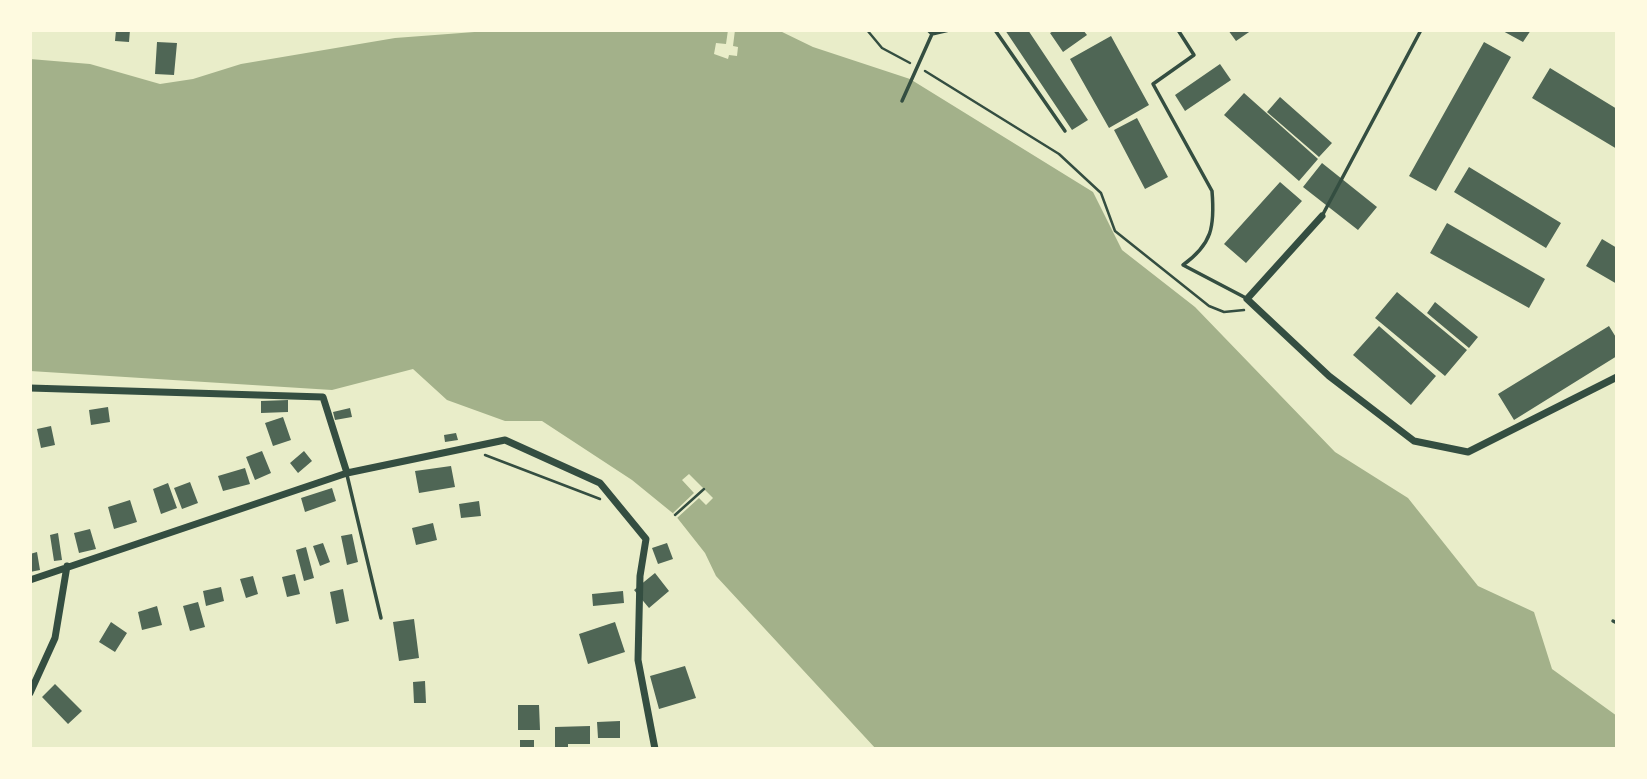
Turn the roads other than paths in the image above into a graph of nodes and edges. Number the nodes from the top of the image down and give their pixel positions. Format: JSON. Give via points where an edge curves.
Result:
{"nodes":[{"id":1,"x":949,"y":30,"type":"edge"},
{"id":2,"x":995,"y":30,"type":"edge"},
{"id":3,"x":1178,"y":30,"type":"edge"},
{"id":4,"x":1421,"y":30,"type":"edge"},
{"id":5,"x":930,"y":32,"type":"edge"},
{"id":6,"x":902,"y":101,"type":"dead end"},
{"id":7,"x":1065,"y":131,"type":"dead end"},
{"id":8,"x":1322,"y":216,"type":"joint"},
{"id":9,"x":1250,"y":302,"type":"junction"},
{"id":10,"x":1617,"y":377,"type":"edge"},
{"id":11,"x":30,"y":388,"type":"edge"},
{"id":12,"x":347,"y":473,"type":"junction"},
{"id":13,"x":67,"y":566,"type":"junction"},
{"id":14,"x":30,"y":580,"type":"edge"},
{"id":15,"x":381,"y":618,"type":"dead end"},
{"id":16,"x":30,"y":692,"type":"edge"},
{"id":17,"x":655,"y":749,"type":"edge"}],
"edges":[{"from":1,"to":5,"type":"lane"},
{"from":2,"to":7,"type":"lane"},
{"from":3,"to":9,"type":"lane","via":[[1194,55],[1153,84],[1212,191],[1213,207],[1212,229],[1203,250],[1183,265]]},
{"from":4,"to":8,"type":"lane"},
{"from":5,"to":6,"type":"lane"},
{"from":8,"to":9,"type":"street"},
{"from":9,"to":10,"type":"street","via":[[1329,376],[1414,441],[1468,452]]},
{"from":11,"to":12,"type":"street","via":[[323,397]]},
{"from":12,"to":13,"type":"street"},
{"from":12,"to":15,"type":"lane"},
{"from":12,"to":17,"type":"street","via":[[505,440],[600,483],[646,539],[640,576],[638,660]]},
{"from":13,"to":14,"type":"street"},
{"from":13,"to":16,"type":"street","via":[[55,638]]}]}
